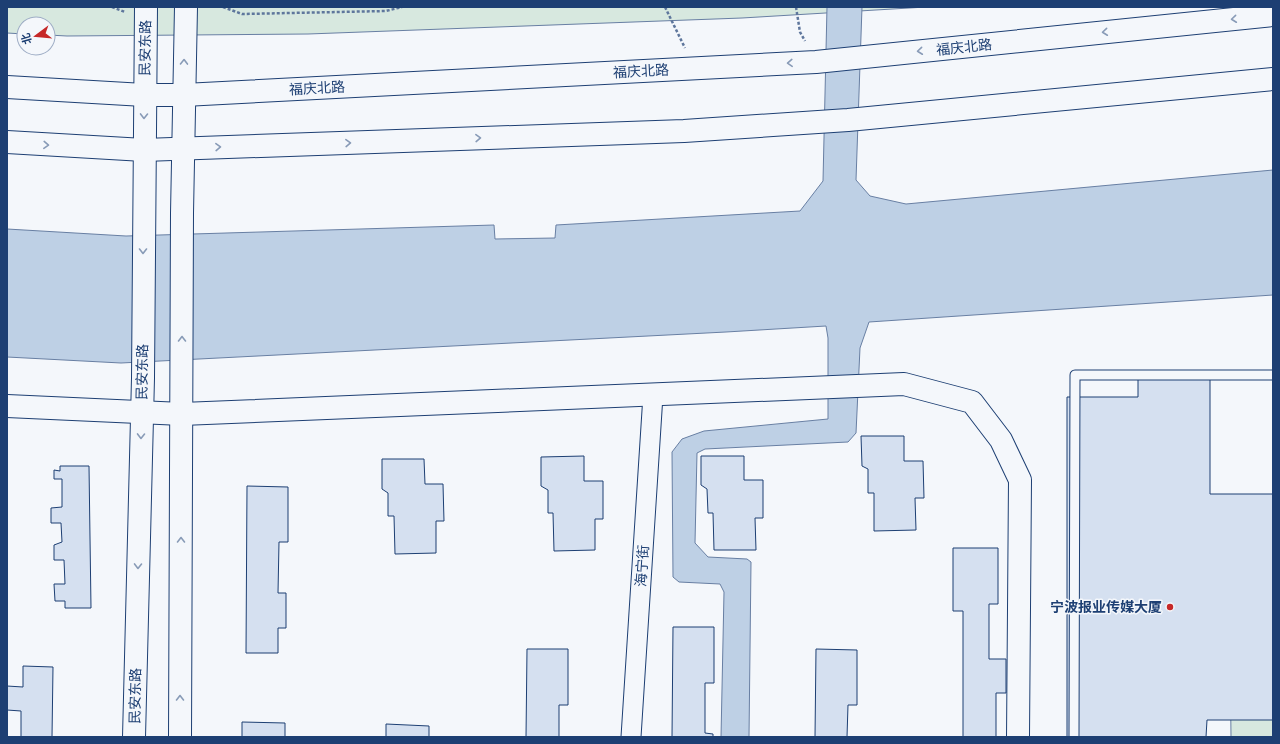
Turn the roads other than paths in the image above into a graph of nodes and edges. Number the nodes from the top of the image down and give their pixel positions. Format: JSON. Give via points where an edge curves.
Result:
{"nodes":[{"id":1,"x":146,"y":7,"type":"edge"},
{"id":2,"x":186,"y":7,"type":"edge"},
{"id":3,"x":1273,"y":15,"type":"edge"},
{"id":4,"x":1273,"y":79,"type":"edge"},
{"id":5,"x":7,"y":87,"type":"edge"},
{"id":6,"x":184,"y":94,"type":"junction"},
{"id":7,"x":144,"y":95,"type":"junction"},
{"id":8,"x":7,"y":142,"type":"edge"},
{"id":9,"x":183,"y":148,"type":"junction"},
{"id":10,"x":144,"y":150,"type":"junction"},
{"id":11,"x":1273,"y":374,"type":"edge"},
{"id":12,"x":653,"y":395,"type":"junction"},
{"id":13,"x":7,"y":406,"type":"edge"},
{"id":14,"x":141,"y":413,"type":"junction"},
{"id":15,"x":182,"y":414,"type":"junction"},
{"id":16,"x":134,"y":737,"type":"edge"},
{"id":17,"x":180,"y":737,"type":"edge"},
{"id":18,"x":631,"y":737,"type":"edge"},
{"id":19,"x":1018,"y":737,"type":"edge"},
{"id":20,"x":1074,"y":737,"type":"edge"}],
"edges":[{"from":1,"to":7,"type":"main road","name":"民安东路"},
{"from":6,"to":2,"type":"main road","one_way":true},
{"from":3,"to":6,"type":"main road","name":"福庆北路","one_way":true,"via":[[816,62]]},
{"from":9,"to":4,"type":"main road","one_way":true,"via":[[684,131],[848,120]]},
{"from":5,"to":7,"type":"main road","name":"福庆北路"},
{"from":6,"to":7,"type":"main road","name":"福庆北路"},
{"from":6,"to":9,"type":"main road"},
{"from":7,"to":10,"type":"main road","name":"民安东路","one_way":true},
{"from":8,"to":10,"type":"main road","one_way":true},
{"from":9,"to":10,"type":"main road"},
{"from":15,"to":9,"type":"main road","one_way":true},
{"from":10,"to":14,"type":"main road","name":"民安东路","one_way":true},
{"from":11,"to":20,"type":"lane","via":[[1075,375]]},
{"from":12,"to":15,"type":"main road"},
{"from":12,"to":18,"type":"street","name":"海宁街"},
{"from":12,"to":19,"type":"main road","via":[[904,384],[972,402],[1001,440],[1020,480]]},
{"from":13,"to":14,"type":"main road"},
{"from":14,"to":15,"type":"main road"},
{"from":14,"to":16,"type":"main road","name":"民安东路","one_way":true},
{"from":17,"to":15,"type":"main road","one_way":true}]}
